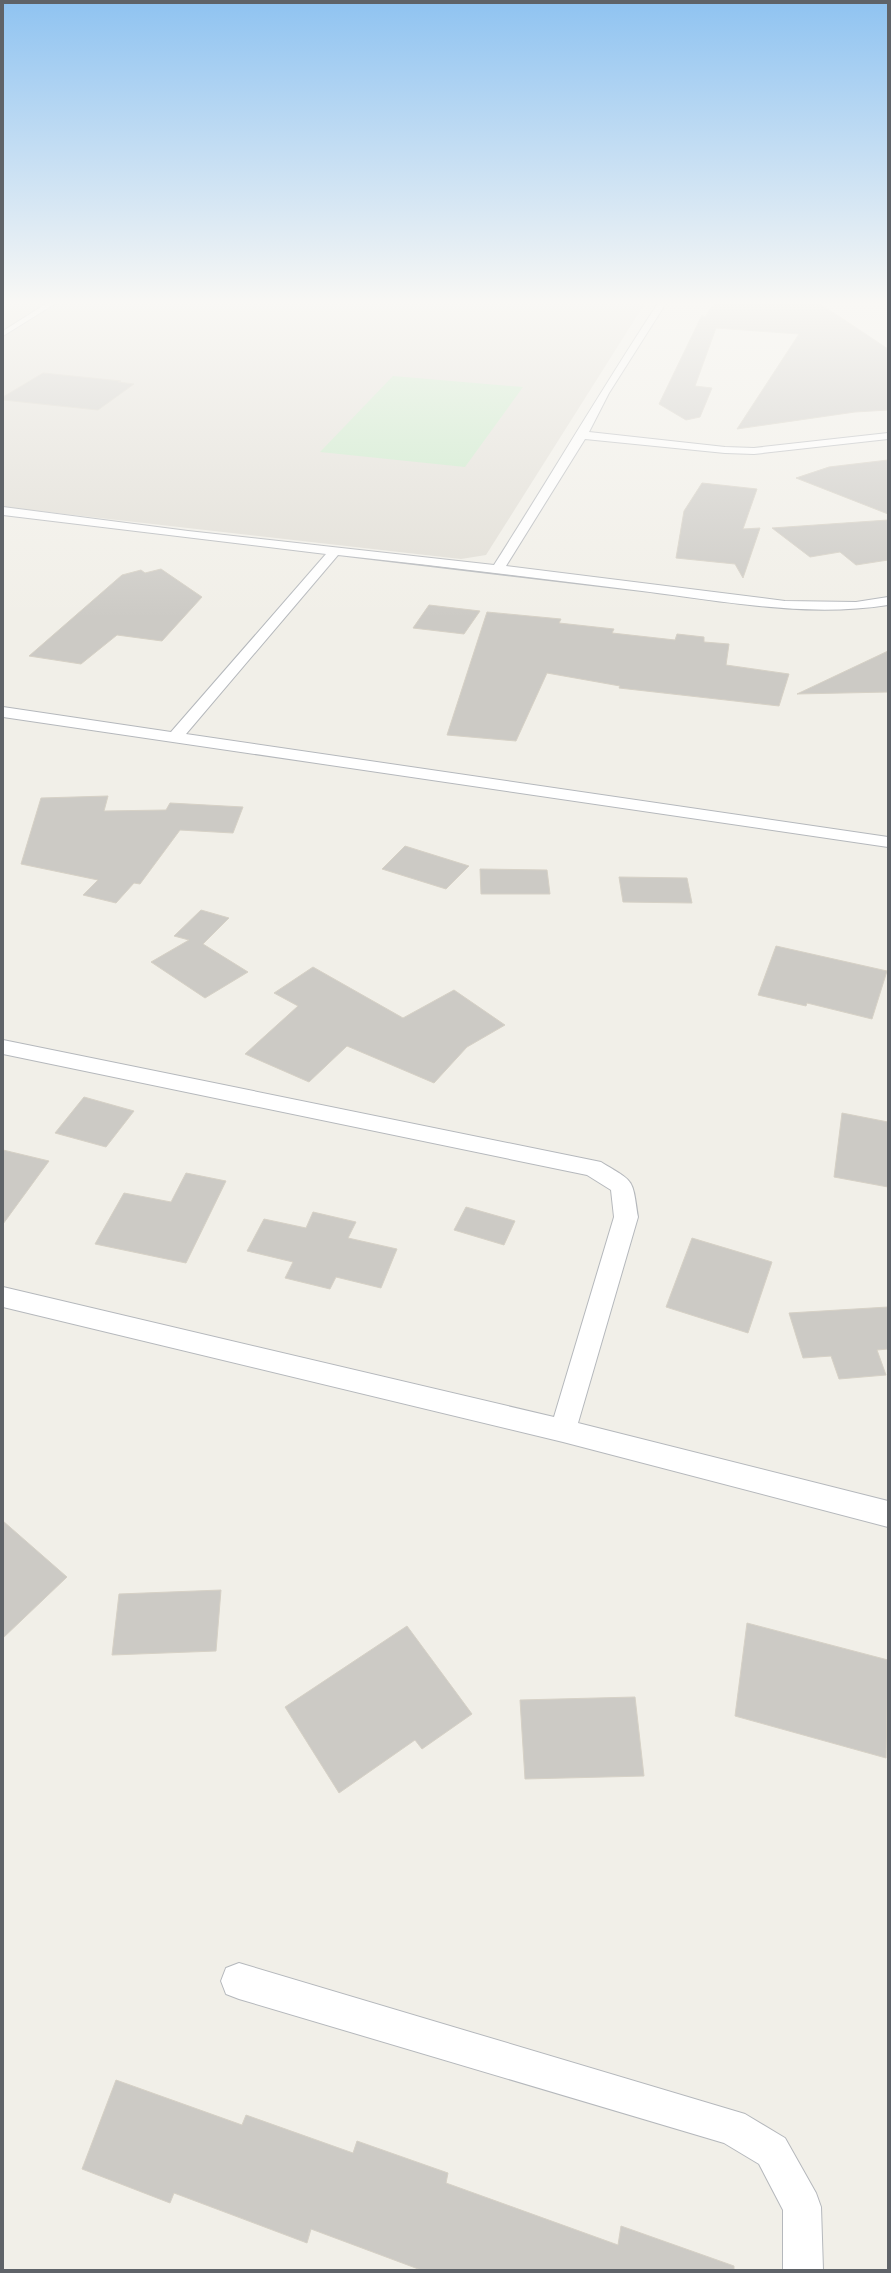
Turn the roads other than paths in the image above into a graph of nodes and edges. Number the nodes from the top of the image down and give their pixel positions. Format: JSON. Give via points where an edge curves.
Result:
{"nodes":[{"id":1,"x":598,"y":406,"type":"edge"},
{"id":2,"x":582,"y":435,"type":"junction"},
{"id":3,"x":888,"y":436,"type":"edge"},
{"id":4,"x":3,"y":511,"type":"edge"},
{"id":5,"x":335,"y":551,"type":"junction"},
{"id":6,"x":498,"y":569,"type":"junction"},
{"id":7,"x":888,"y":601,"type":"edge"},
{"id":8,"x":3,"y":712,"type":"edge"},
{"id":9,"x":175,"y":737,"type":"junction"},
{"id":10,"x":888,"y":842,"type":"edge"},
{"id":11,"x":3,"y":1047,"type":"edge"},
{"id":12,"x":3,"y":1297,"type":"edge"},
{"id":13,"x":563,"y":1431,"type":"junction"},
{"id":14,"x":888,"y":1514,"type":"edge"},
{"id":15,"x":239,"y":1981,"type":"dead end"},
{"id":16,"x":803,"y":2270,"type":"edge"}],
"edges":[{"from":1,"to":2,"type":"street"},
{"from":2,"to":3,"type":"street","via":[[754,451]]},
{"from":2,"to":6,"type":"street"},
{"from":4,"to":5,"type":"street"},
{"from":5,"to":6,"type":"street"},
{"from":5,"to":9,"type":"street"},
{"from":6,"to":7,"type":"street","via":[[785,605],[856,606]]},
{"from":8,"to":9,"type":"street"},
{"from":9,"to":10,"type":"street"},
{"from":11,"to":13,"type":"street","via":[[593,1168],[622,1186],[626,1217]]},
{"from":12,"to":13,"type":"street"},
{"from":13,"to":14,"type":"street"},
{"from":15,"to":16,"type":"street","via":[[732,2127],[772,2151],[802,2207]]}]}
